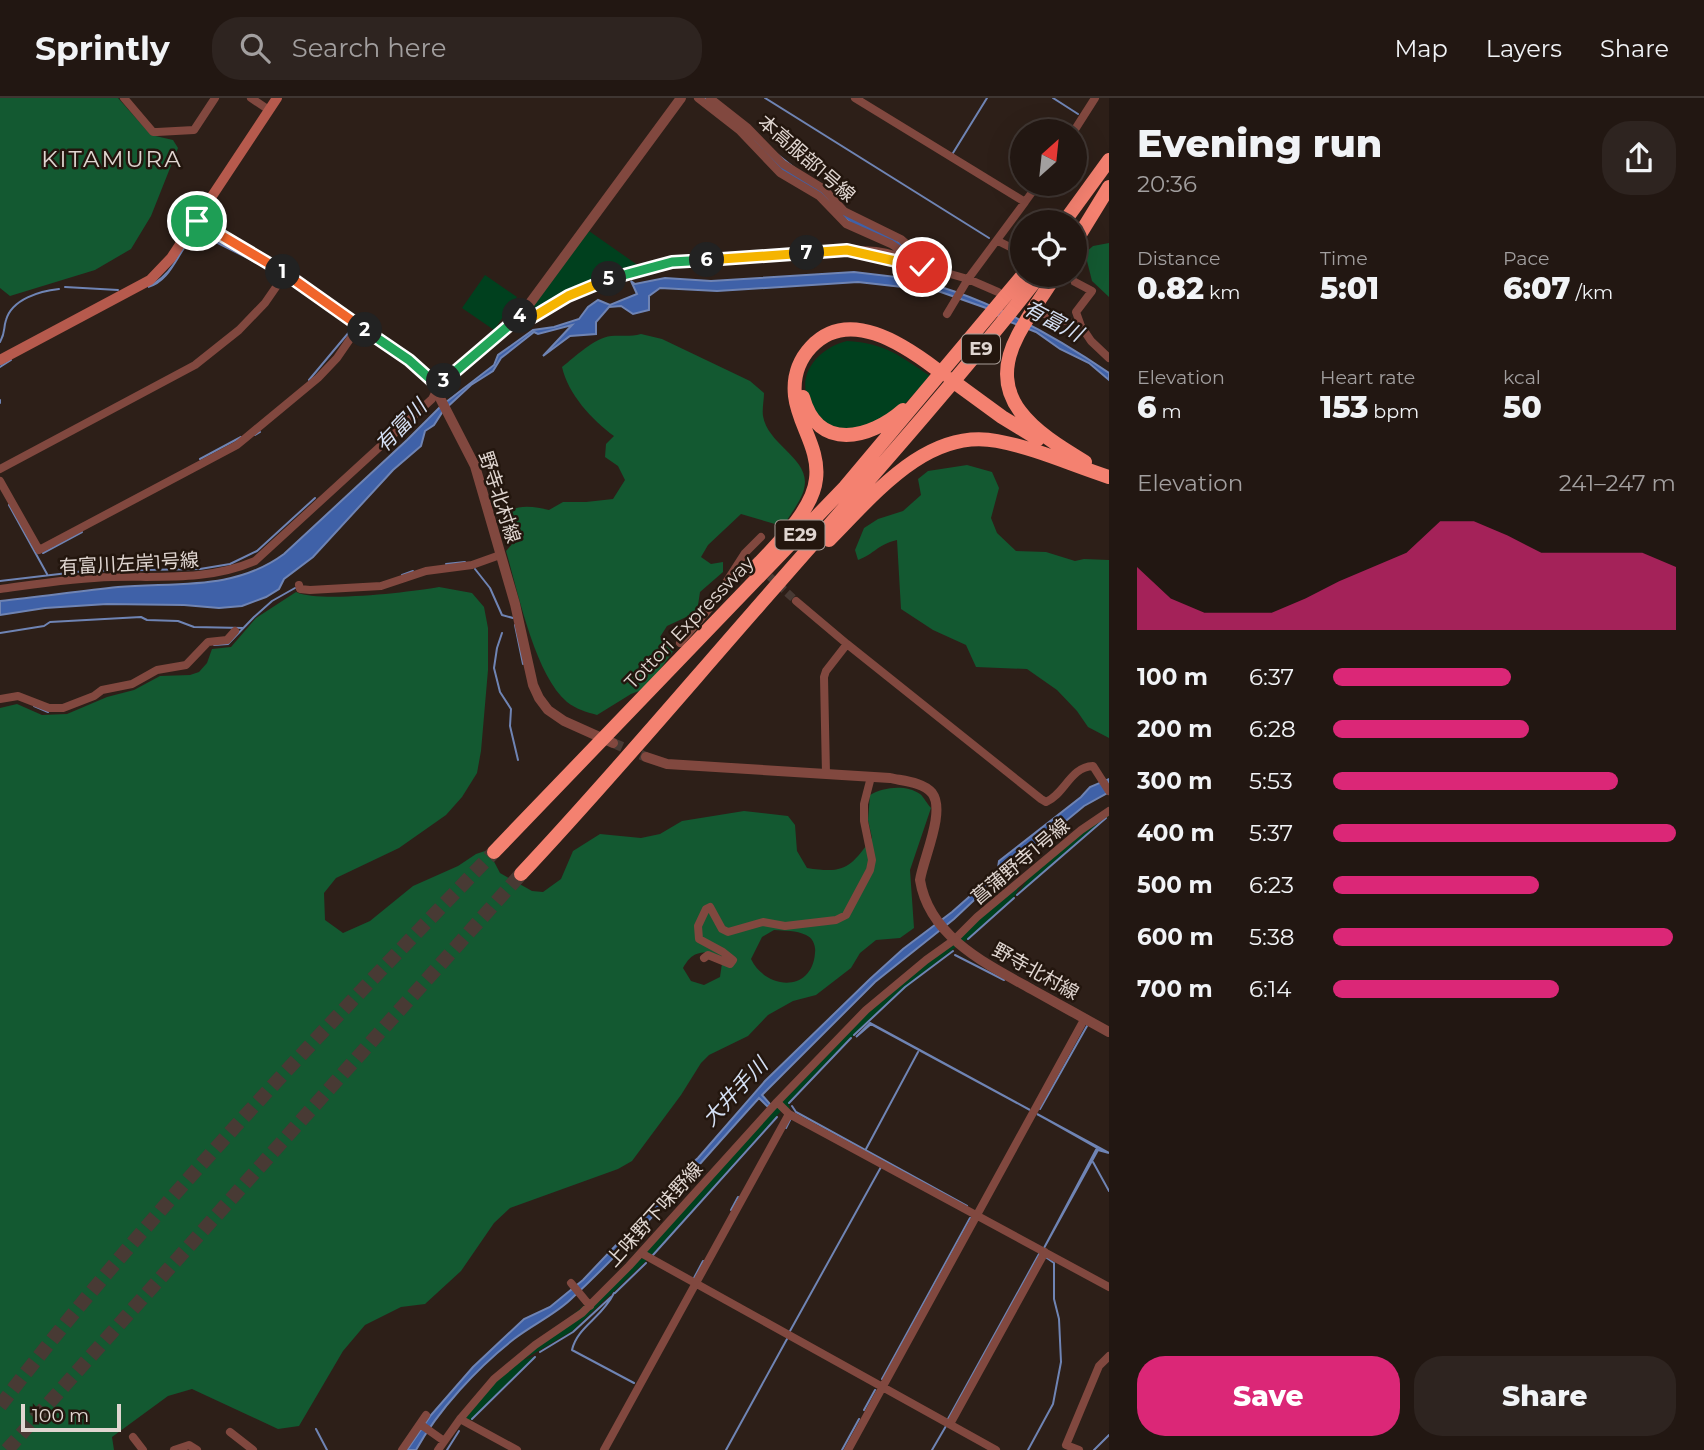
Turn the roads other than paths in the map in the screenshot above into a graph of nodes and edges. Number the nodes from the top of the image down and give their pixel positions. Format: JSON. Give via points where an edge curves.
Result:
{"nodes":[{"id":1,"x":124,"y":98,"type":"edge"},
{"id":2,"x":215,"y":98,"type":"edge"},
{"id":3,"x":251,"y":98,"type":"edge"},
{"id":4,"x":277,"y":98,"type":"edge"},
{"id":5,"x":681,"y":98,"type":"edge"},
{"id":6,"x":698,"y":98,"type":"edge"},
{"id":7,"x":710,"y":98,"type":"edge"},
{"id":8,"x":855,"y":98,"type":"edge"},
{"id":9,"x":1095,"y":98,"type":"edge"},
{"id":10,"x":269,"y":110,"type":"junction"},
{"id":11,"x":1082,"y":119,"type":"edge"},
{"id":12,"x":1109,"y":160,"type":"edge"},
{"id":13,"x":1109,"y":178,"type":"edge"},
{"id":14,"x":1109,"y":187,"type":"edge"},
{"id":15,"x":1029,"y":196,"type":"edge"},
{"id":16,"x":1025,"y":202,"type":"junction"},
{"id":17,"x":1073,"y":210,"type":"edge"},
{"id":18,"x":1087,"y":211,"type":"edge"},
{"id":19,"x":197,"y":221,"type":"junction"},
{"id":20,"x":1087,"y":223,"type":"edge"},
{"id":21,"x":998,"y":240,"type":"junction"},
{"id":22,"x":1010,"y":247,"type":"edge"},
{"id":23,"x":900,"y":260,"type":"junction"},
{"id":24,"x":936,"y":270,"type":"junction"},
{"id":25,"x":285,"y":274,"type":"junction"},
{"id":26,"x":968,"y":279,"type":"junction"},
{"id":27,"x":1014,"y":287,"type":"edge"},
{"id":28,"x":1023,"y":287,"type":"edge"},
{"id":29,"x":1049,"y":287,"type":"edge"},
{"id":30,"x":1086,"y":287,"type":"edge"},
{"id":31,"x":1006,"y":299,"type":"junction"},
{"id":32,"x":1035,"y":312,"type":"junction"},
{"id":33,"x":522,"y":314,"type":"junction"},
{"id":34,"x":947,"y":314,"type":"dead end"},
{"id":35,"x":359,"y":326,"type":"junction"},
{"id":36,"x":1082,"y":326,"type":"junction"},
{"id":37,"x":1109,"y":358,"type":"edge"},
{"id":38,"x":955,"y":359,"type":"junction"},
{"id":39,"x":0,"y":360,"type":"edge"},
{"id":40,"x":940,"y":380,"type":"junction"},
{"id":41,"x":438,"y":386,"type":"junction"},
{"id":42,"x":1056,"y":458,"type":"junction"},
{"id":43,"x":1092,"y":466,"type":"junction"},
{"id":44,"x":0,"y":469,"type":"edge"},
{"id":45,"x":1109,"y":475,"type":"edge"},
{"id":46,"x":0,"y":481,"type":"edge"},
{"id":47,"x":761,"y":537,"type":"dead end"},
{"id":48,"x":745,"y":553,"type":"junction"},
{"id":49,"x":500,"y":555,"type":"junction"},
{"id":50,"x":752,"y":560,"type":"tunnel mouth"},
{"id":51,"x":299,"y":585,"type":"dead end"},
{"id":52,"x":0,"y":589,"type":"edge"},
{"id":53,"x":796,"y":601,"type":"tunnel mouth"},
{"id":54,"x":754,"y":611,"type":"junction"},
{"id":55,"x":235,"y":631,"type":"dead end"},
{"id":56,"x":680,"y":643,"type":"dead end"},
{"id":57,"x":847,"y":644,"type":"junction"},
{"id":58,"x":660,"y":681,"type":"junction"},
{"id":59,"x":0,"y":699,"type":"edge"},
{"id":60,"x":610,"y":738,"type":"junction"},
{"id":61,"x":646,"y":757,"type":"tunnel mouth"},
{"id":62,"x":826,"y":774,"type":"junction"},
{"id":63,"x":870,"y":777,"type":"junction"},
{"id":64,"x":1109,"y":791,"type":"edge"},
{"id":65,"x":1109,"y":811,"type":"edge"},
{"id":66,"x":494,"y":852,"type":"tunnel mouth"},
{"id":67,"x":521,"y":873,"type":"tunnel mouth"},
{"id":68,"x":952,"y":938,"type":"junction"},
{"id":69,"x":704,"y":958,"type":"dead end"},
{"id":70,"x":1085,"y":1018,"type":"junction"},
{"id":71,"x":1109,"y":1032,"type":"edge"},
{"id":72,"x":777,"y":1102,"type":"junction"},
{"id":73,"x":789,"y":1114,"type":"junction"},
{"id":74,"x":976,"y":1215,"type":"junction"},
{"id":75,"x":1045,"y":1252,"type":"junction"},
{"id":76,"x":641,"y":1253,"type":"junction"},
{"id":77,"x":571,"y":1283,"type":"dead end"},
{"id":78,"x":695,"y":1284,"type":"junction"},
{"id":79,"x":1109,"y":1287,"type":"edge"},
{"id":80,"x":588,"y":1304,"type":"junction"},
{"id":81,"x":1109,"y":1356,"type":"edge"},
{"id":82,"x":882,"y":1386,"type":"junction"},
{"id":83,"x":426,"y":1415,"type":"dead end"},
{"id":84,"x":460,"y":1419,"type":"junction"},
{"id":85,"x":421,"y":1424,"type":"junction"},
{"id":86,"x":950,"y":1424,"type":"junction"},
{"id":87,"x":230,"y":1432,"type":"dead end"},
{"id":88,"x":133,"y":1437,"type":"dead end"},
{"id":89,"x":442,"y":1439,"type":"junction"},
{"id":90,"x":1065,"y":1447,"type":"edge"},
{"id":91,"x":143,"y":1450,"type":"edge"},
{"id":92,"x":174,"y":1450,"type":"edge"},
{"id":93,"x":197,"y":1450,"type":"edge"},
{"id":94,"x":253,"y":1450,"type":"edge"},
{"id":95,"x":402,"y":1450,"type":"edge"},
{"id":96,"x":438,"y":1450,"type":"edge"},
{"id":97,"x":517,"y":1450,"type":"edge"},
{"id":98,"x":604,"y":1450,"type":"edge"},
{"id":99,"x":848,"y":1450,"type":"edge"},
{"id":100,"x":996,"y":1450,"type":"edge"},
{"id":101,"x":1079,"y":1450,"type":"edge"}],
"edges":[{"from":1,"to":2,"type":"street","via":[[157,132],[194,130]]},
{"from":3,"to":10,"type":"street"},
{"from":4,"to":10,"type":"main road"},
{"from":5,"to":33,"type":"street"},
{"from":6,"to":23,"type":"street","via":[[739,130],[780,173],[819,197],[846,224],[903,252]]},
{"from":7,"to":24,"type":"street","name":"本高服部1号線","via":[[783,164],[824,189],[844,211],[901,239]]},
{"from":8,"to":16,"type":"street"},
{"from":9,"to":11,"type":"street"},
{"from":10,"to":19,"type":"main road"},
{"from":12,"to":17,"type":"highway"},
{"from":13,"to":18,"type":"highway"},
{"from":14,"to":20,"type":"highway"},
{"from":15,"to":16,"type":"street"},
{"from":16,"to":21,"type":"street"},
{"from":19,"to":25,"type":"street"},
{"from":19,"to":39,"type":"main road","via":[[150,279]]},
{"from":21,"to":22,"type":"street"},
{"from":21,"to":26,"type":"street"},
{"from":23,"to":24,"type":"street"},
{"from":23,"to":33,"type":"street","via":[[847,250],[672,262],[587,287],[533,317]]},
{"from":24,"to":26,"type":"street","name":"本高服部1号線"},
{"from":25,"to":35,"type":"street"},
{"from":25,"to":44,"type":"street","via":[[239,330],[195,365]]},
{"from":26,"to":31,"type":"street","name":"本高服部1号線"},
{"from":26,"to":34,"type":"street"},
{"from":27,"to":31,"type":"highway","number":"E9"},
{"from":28,"to":31,"type":"highway","number":"E9"},
{"from":29,"to":32,"type":"highway"},
{"from":30,"to":36,"type":"street","via":[[1092,290],[1076,312]]},
{"from":31,"to":38,"type":"highway","number":"E9"},
{"from":31,"to":40,"type":"highway","number":"E9"},
{"from":32,"to":36,"type":"street"},
{"from":32,"to":43,"type":"highway","via":[[1007,364],[1006,379],[1016,407],[1044,436]]},
{"from":33,"to":41,"type":"street"},
{"from":35,"to":41,"type":"street"},
{"from":35,"to":46,"type":"street","via":[[318,378],[237,445],[39,550]]},
{"from":36,"to":37,"type":"street"},
{"from":38,"to":40,"type":"highway","number":"E9"},
{"from":38,"to":40,"type":"highway","via":[[895,417],[859,435],[839,434],[815,421],[801,386],[816,350],[843,337],[881,342],[907,356]]},
{"from":40,"to":42,"type":"highway"},
{"from":40,"to":43,"type":"highway"},
{"from":40,"to":54,"type":"highway","name":"Tottori Expressway","number":"E29"},
{"from":40,"to":58,"type":"highway","name":"Tottori Expressway","number":"E29"},
{"from":40,"to":58,"type":"highway","via":[[904,345],[857,330],[824,335],[804,354],[795,386],[799,413],[815,455],[812,495],[795,522]]},
{"from":41,"to":49,"type":"street","name":"野寺北村線","via":[[475,466]]},
{"from":41,"to":52,"type":"street","name":"有富川左岸1号線","via":[[432,399],[255,561],[194,577],[72,579]]},
{"from":42,"to":45,"type":"highway"},
{"from":42,"to":54,"type":"highway","via":[[994,440],[957,440],[929,451],[860,510],[776,596]]},
{"from":43,"to":45,"type":"highway"},
{"from":47,"to":48,"type":"street"},
{"from":48,"to":50,"type":"street"},
{"from":48,"to":56,"type":"street"},
{"from":49,"to":51,"type":"street","via":[[381,586],[310,590]]},
{"from":49,"to":60,"type":"street","name":"野寺北村線","via":[[539,698],[564,721]]},
{"from":53,"to":57,"type":"street"},
{"from":54,"to":67,"type":"highway","name":"Tottori Expressway","number":"E29","via":[[595,796]]},
{"from":55,"to":59,"type":"street","via":[[227,640],[208,642],[186,665],[162,668],[132,684],[102,690],[63,708],[18,696]]},
{"from":57,"to":62,"type":"street","via":[[824,677]]},
{"from":57,"to":64,"type":"street","via":[[1046,802],[1086,766],[1098,771]]},
{"from":58,"to":60,"type":"highway","name":"Tottori Expressway","number":"E29"},
{"from":60,"to":66,"type":"highway","name":"Tottori Expressway","number":"E29","via":[[595,746]]},
{"from":61,"to":62,"type":"street","via":[[667,764]]},
{"from":62,"to":63,"type":"street"},
{"from":63,"to":68,"type":"street","name":"野寺北村線","via":[[912,782],[933,794],[937,817],[921,890]]},
{"from":63,"to":69,"type":"street","via":[[864,821],[872,860],[846,915],[785,926],[763,922],[729,932],[722,929],[710,907],[706,908],[698,926],[699,939],[733,960],[730,964],[708,955]]},
{"from":65,"to":68,"type":"street","name":"菖蒲野寺1号線","via":[[1070,838]]},
{"from":68,"to":70,"type":"street","name":"野寺北村線","via":[[982,962]]},
{"from":68,"to":72,"type":"street","name":"上味野下味野線","via":[[866,1010]]},
{"from":70,"to":71,"type":"street","name":"野寺北村線"},
{"from":70,"to":74,"type":"street"},
{"from":72,"to":73,"type":"street"},
{"from":72,"to":76,"type":"street","name":"上味野下味野線"},
{"from":73,"to":74,"type":"street"},
{"from":73,"to":78,"type":"street"},
{"from":74,"to":75,"type":"street"},
{"from":74,"to":82,"type":"street"},
{"from":75,"to":79,"type":"street"},
{"from":75,"to":86,"type":"street"},
{"from":76,"to":78,"type":"street"},
{"from":76,"to":80,"type":"street","name":"上味野下味野線"},
{"from":77,"to":80,"type":"street"},
{"from":78,"to":82,"type":"street"},
{"from":78,"to":98,"type":"street"},
{"from":80,"to":84,"type":"street","name":"上味野下味野線","via":[[494,1379]]},
{"from":81,"to":90,"type":"street","via":[[1099,1366]]},
{"from":82,"to":86,"type":"street"},
{"from":82,"to":99,"type":"street"},
{"from":83,"to":85,"type":"street"},
{"from":84,"to":89,"type":"street","name":"上味野下味野線"},
{"from":84,"to":97,"type":"street"},
{"from":85,"to":89,"type":"street"},
{"from":85,"to":95,"type":"street"},
{"from":86,"to":100,"type":"street"},
{"from":87,"to":94,"type":"street"},
{"from":88,"to":91,"type":"street"},
{"from":89,"to":96,"type":"street","name":"上味野下味野線"},
{"from":90,"to":101,"type":"street"},
{"from":92,"to":93,"type":"street","via":[[189,1445]]}]}
